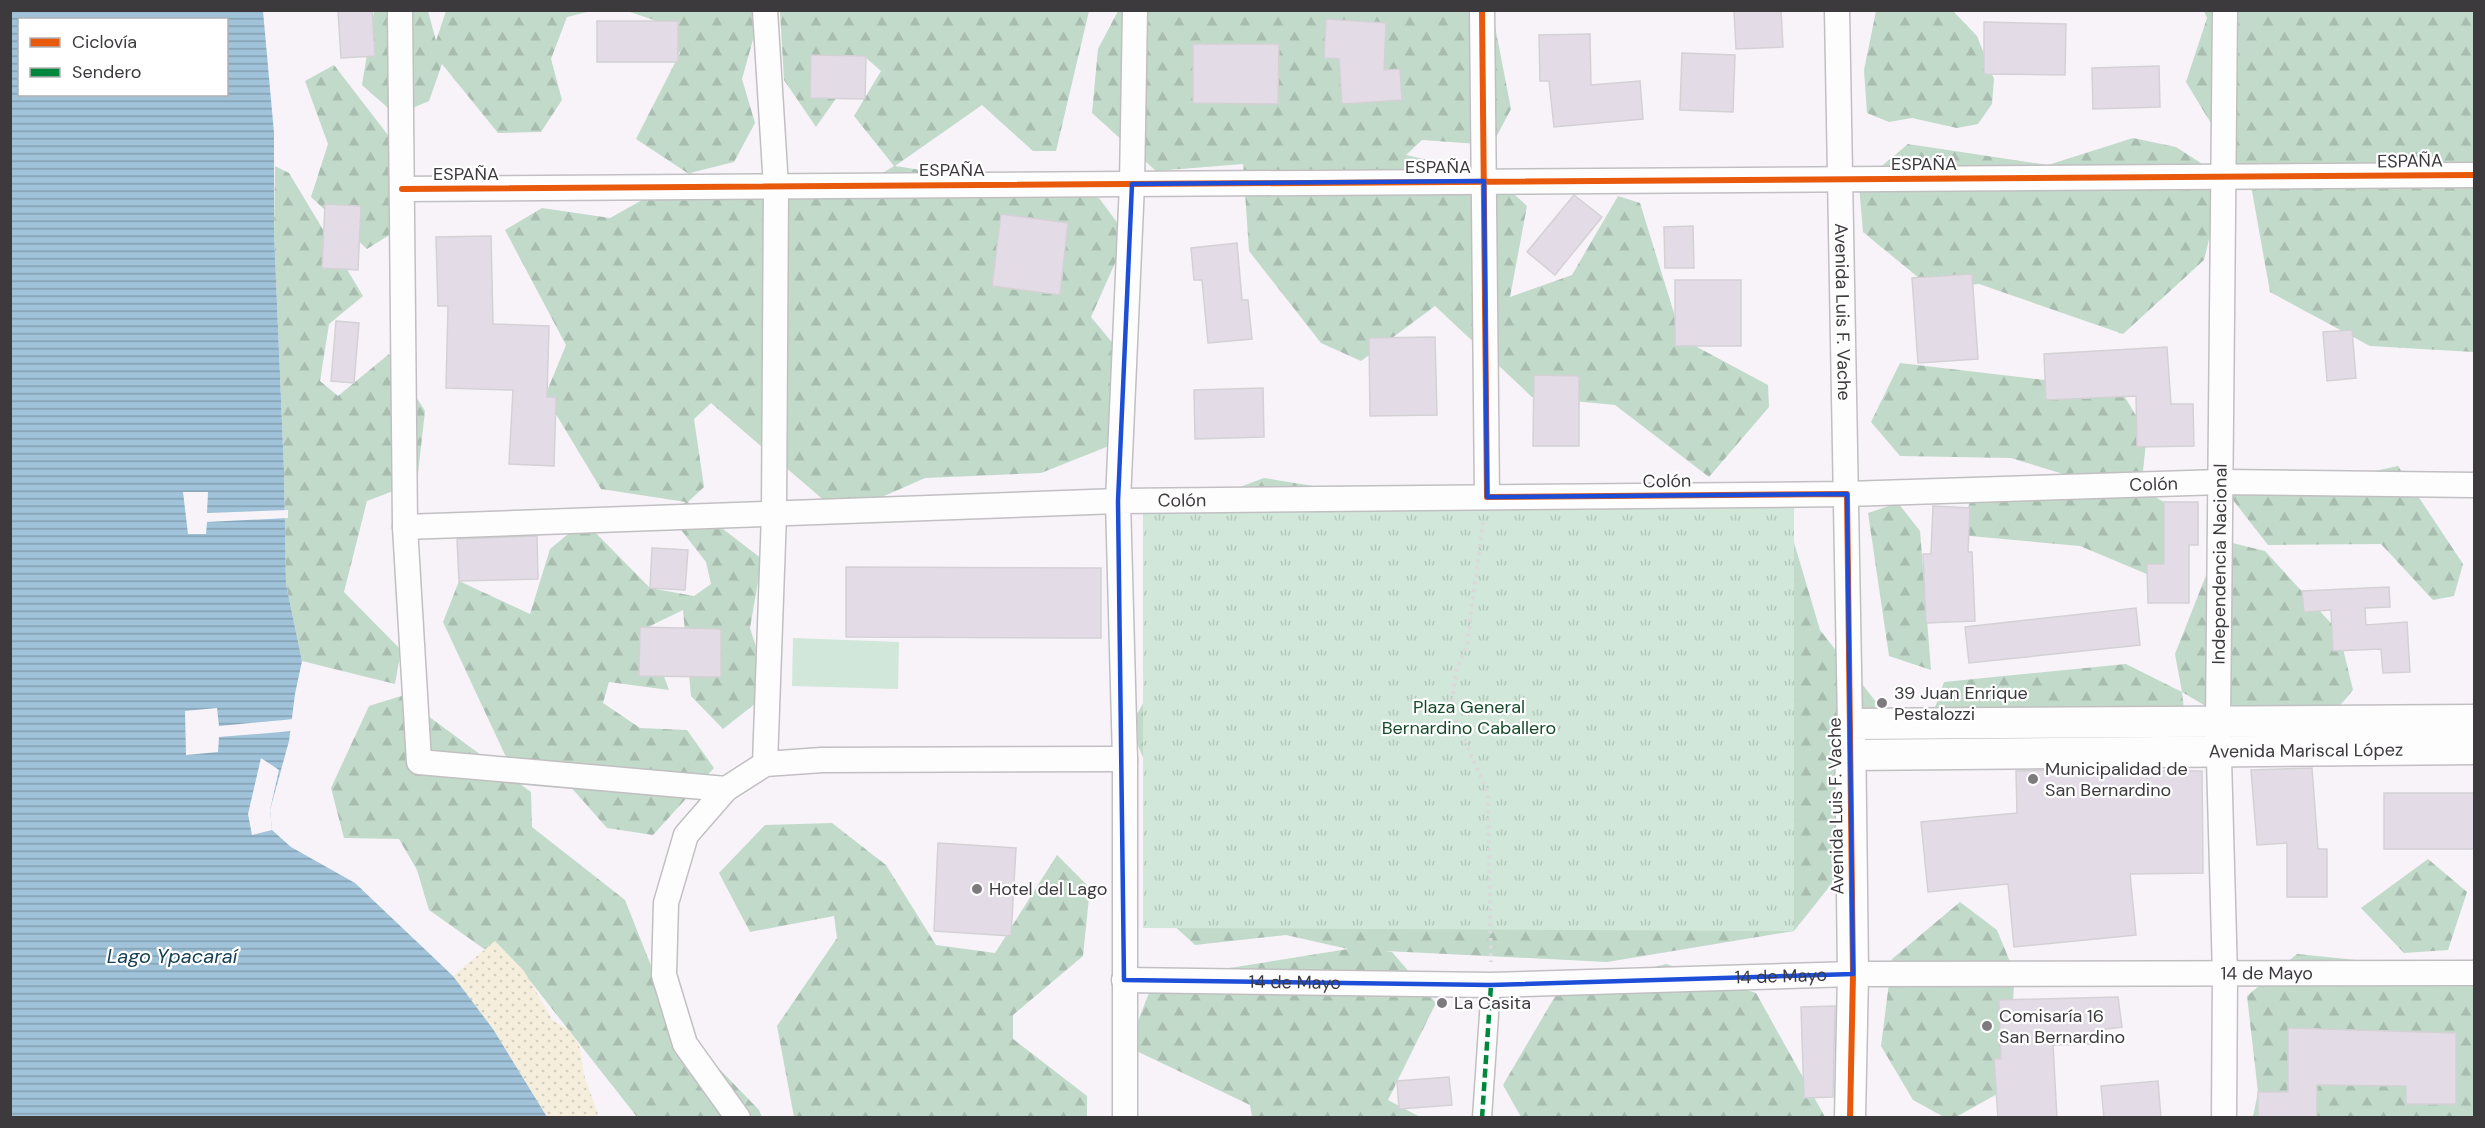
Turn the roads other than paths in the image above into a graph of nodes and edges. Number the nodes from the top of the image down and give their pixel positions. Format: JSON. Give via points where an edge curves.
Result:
{"nodes":[{"id":1,"x":400,"y":10,"type":"edge"},
{"id":2,"x":765,"y":10,"type":"edge"},
{"id":3,"x":1135,"y":10,"type":"edge"},
{"id":4,"x":1482,"y":10,"type":"edge"},
{"id":5,"x":1837,"y":10,"type":"edge"},
{"id":6,"x":2225,"y":10,"type":"edge"},
{"id":7,"x":2475,"y":175,"type":"edge"},
{"id":8,"x":2224,"y":178,"type":"junction"},
{"id":9,"x":1839,"y":179,"type":"junction"},
{"id":10,"x":1484,"y":181,"type":"junction"},
{"id":11,"x":1132,"y":184,"type":"junction"},
{"id":12,"x":776,"y":187,"type":"junction"},
{"id":13,"x":402,"y":189,"type":"junction"},
{"id":14,"x":2221,"y":482,"type":"junction"},
{"id":15,"x":2475,"y":485,"type":"edge"},
{"id":16,"x":1846,"y":494,"type":"junction"},
{"id":17,"x":1487,"y":498,"type":"junction"},
{"id":18,"x":1118,"y":501,"type":"junction"},
{"id":19,"x":774,"y":514,"type":"junction"},
{"id":20,"x":405,"y":527,"type":"junction"},
{"id":21,"x":2475,"y":720,"type":"edge"},
{"id":22,"x":1850,"y":724,"type":"junction"},
{"id":23,"x":2218,"y":738,"type":"junction"},
{"id":24,"x":2475,"y":749,"type":"edge"},
{"id":25,"x":1850,"y":755,"type":"junction"},
{"id":26,"x":1125,"y":759,"type":"junction"},
{"id":27,"x":765,"y":764,"type":"junction"},
{"id":28,"x":726,"y":789,"type":"junction"},
{"id":29,"x":2475,"y":973,"type":"edge"},
{"id":30,"x":1853,"y":974,"type":"junction"},
{"id":31,"x":2224,"y":975,"type":"junction"},
{"id":32,"x":1124,"y":980,"type":"junction"},
{"id":33,"x":1491,"y":984,"type":"junction"},
{"id":34,"x":738,"y":1118,"type":"edge"},
{"id":35,"x":1125,"y":1118,"type":"edge"},
{"id":36,"x":1482,"y":1118,"type":"edge"},
{"id":37,"x":1850,"y":1118,"type":"edge"},
{"id":38,"x":2224,"y":1118,"type":"edge"}],
"edges":[{"from":1,"to":13,"type":"street"},
{"from":2,"to":12,"type":"street"},
{"from":3,"to":11,"type":"street"},
{"from":4,"to":10,"type":"street"},
{"from":5,"to":9,"type":"street","name":"Avenida Luis F. Vache"},
{"from":6,"to":8,"type":"street","name":"Independencia Nacional"},
{"from":7,"to":8,"type":"street","name":"ESPAÑA"},
{"from":8,"to":9,"type":"street","name":"ESPAÑA"},
{"from":8,"to":14,"type":"street","name":"Independencia Nacional"},
{"from":9,"to":10,"type":"street","name":"ESPAÑA"},
{"from":9,"to":16,"type":"street","name":"Avenida Luis F. Vache"},
{"from":10,"to":11,"type":"street","name":"ESPAÑA"},
{"from":10,"to":17,"type":"street"},
{"from":11,"to":12,"type":"street","name":"ESPAÑA"},
{"from":11,"to":18,"type":"street"},
{"from":12,"to":13,"type":"street","name":"ESPAÑA"},
{"from":12,"to":19,"type":"street"},
{"from":13,"to":20,"type":"street"},
{"from":14,"to":15,"type":"street","name":"Colón"},
{"from":14,"to":16,"type":"street","name":"Colón"},
{"from":14,"to":23,"type":"street","name":"Independencia Nacional"},
{"from":16,"to":17,"type":"street","name":"Colón"},
{"from":16,"to":22,"type":"street","name":"Avenida Luis F. Vache"},
{"from":17,"to":18,"type":"street","name":"Colón"},
{"from":18,"to":19,"type":"street","name":"Colón"},
{"from":18,"to":26,"type":"street"},
{"from":19,"to":20,"type":"street","name":"Colón"},
{"from":19,"to":27,"type":"street"},
{"from":20,"to":28,"type":"street","via":[[419,762]]},
{"from":21,"to":23,"type":"street","name":"Avenida Mariscal López"},
{"from":22,"to":23,"type":"street","name":"Avenida Mariscal López"},
{"from":22,"to":25,"type":"street","name":"Avenida Luis F. Vache"},
{"from":23,"to":24,"type":"street","name":"Avenida Mariscal López"},
{"from":23,"to":25,"type":"street","name":"Avenida Mariscal López"},
{"from":23,"to":31,"type":"street","name":"Independencia Nacional"},
{"from":25,"to":30,"type":"street","name":"Avenida Luis F. Vache"},
{"from":26,"to":27,"type":"street","via":[[822,760]]},
{"from":26,"to":32,"type":"street"},
{"from":27,"to":28,"type":"street"},
{"from":28,"to":34,"type":"street","via":[[686,835],[666,903],[664,975],[685,1044]]},
{"from":29,"to":31,"type":"street","name":"14 de Mayo"},
{"from":30,"to":31,"type":"street","name":"14 de Mayo"},
{"from":30,"to":33,"type":"street","name":"14 de Mayo"},
{"from":30,"to":37,"type":"street","name":"Avenida Luis F. Vache"},
{"from":31,"to":38,"type":"street","name":"Independencia Nacional"},
{"from":32,"to":33,"type":"street","name":"14 de Mayo"},
{"from":32,"to":35,"type":"street"},
{"from":33,"to":36,"type":"street"}]}
